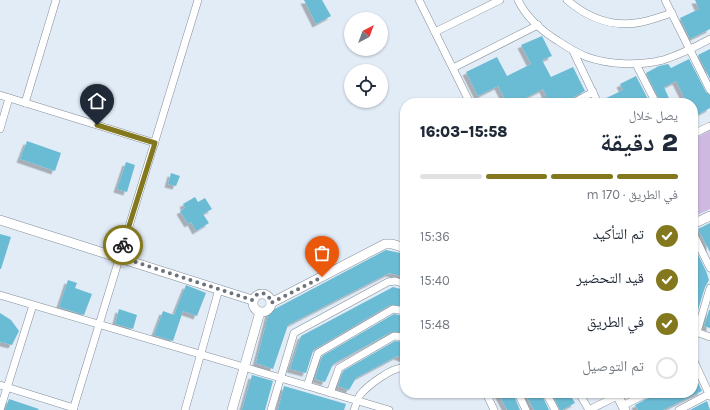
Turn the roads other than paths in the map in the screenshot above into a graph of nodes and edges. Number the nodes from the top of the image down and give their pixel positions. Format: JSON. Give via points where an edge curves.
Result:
{"nodes":[{"id":1,"x":56,"y":0,"type":"edge"},
{"id":2,"x":198,"y":0,"type":"edge"},
{"id":3,"x":419,"y":0,"type":"edge"},
{"id":4,"x":500,"y":0,"type":"edge"},
{"id":5,"x":518,"y":0,"type":"edge"},
{"id":6,"x":567,"y":0,"type":"edge"},
{"id":7,"x":665,"y":0,"type":"edge"},
{"id":8,"x":672,"y":13,"type":"junction"},
{"id":9,"x":538,"y":25,"type":"junction"},
{"id":10,"x":435,"y":32,"type":"junction"},
{"id":11,"x":710,"y":39,"type":"edge"},
{"id":12,"x":690,"y":49,"type":"junction"},
{"id":13,"x":573,"y":51,"type":"junction"},
{"id":14,"x":636,"y":64,"type":"junction"},
{"id":15,"x":453,"y":68,"type":"junction"},
{"id":16,"x":710,"y":90,"type":"edge"},
{"id":17,"x":593,"y":92,"type":"junction"},
{"id":18,"x":0,"y":95,"type":"edge"},
{"id":19,"x":9,"y":98,"type":"junction"},
{"id":20,"x":468,"y":98,"type":"edge"},
{"id":21,"x":582,"y":98,"type":"edge"},
{"id":22,"x":596,"y":98,"type":"edge"},
{"id":23,"x":653,"y":98,"type":"edge"},
{"id":24,"x":25,"y":103,"type":"junction"},
{"id":25,"x":710,"y":126,"type":"edge"},
{"id":26,"x":0,"y":129,"type":"edge"},
{"id":27,"x":698,"y":132,"type":"edge"},
{"id":28,"x":155,"y":143,"type":"junction"},
{"id":29,"x":710,"y":216,"type":"edge"},
{"id":30,"x":0,"y":220,"type":"edge"},
{"id":31,"x":698,"y":222,"type":"edge"},
{"id":32,"x":698,"y":243,"type":"edge"},
{"id":33,"x":400,"y":246,"type":"edge"},
{"id":34,"x":120,"y":257,"type":"junction"},
{"id":35,"x":710,"y":268,"type":"edge"},
{"id":36,"x":400,"y":282,"type":"edge"},
{"id":37,"x":710,"y":288,"type":"edge"},
{"id":38,"x":220,"y":289,"type":"junction"},
{"id":39,"x":0,"y":295,"type":"edge"},
{"id":40,"x":252,"y":300,"type":"junction"},
{"id":41,"x":708,"y":302,"type":"edge"},
{"id":42,"x":271,"y":303,"type":"junction"},
{"id":43,"x":33,"y":305,"type":"junction"},
{"id":44,"x":400,"y":310,"type":"edge"},
{"id":45,"x":260,"y":312,"type":"junction"},
{"id":46,"x":698,"y":324,"type":"edge"},
{"id":47,"x":99,"y":325,"type":"junction"},
{"id":48,"x":698,"y":332,"type":"edge"},
{"id":49,"x":400,"y":337,"type":"edge"},
{"id":50,"x":710,"y":337,"type":"edge"},
{"id":51,"x":201,"y":355,"type":"junction"},
{"id":52,"x":244,"y":368,"type":"junction"},
{"id":53,"x":400,"y":368,"type":"edge"},
{"id":54,"x":698,"y":374,"type":"edge"},
{"id":55,"x":280,"y":378,"type":"junction"},
{"id":56,"x":4,"y":386,"type":"edge"},
{"id":57,"x":307,"y":386,"type":"junction"},
{"id":58,"x":330,"y":393,"type":"junction"},
{"id":59,"x":710,"y":395,"type":"edge"},
{"id":60,"x":488,"y":398,"type":"edge"},
{"id":61,"x":520,"y":398,"type":"edge"},
{"id":62,"x":549,"y":398,"type":"edge"},
{"id":63,"x":583,"y":398,"type":"edge"},
{"id":64,"x":610,"y":398,"type":"edge"},
{"id":65,"x":619,"y":398,"type":"edge"},
{"id":66,"x":640,"y":398,"type":"edge"},
{"id":67,"x":357,"y":401,"type":"junction"},
{"id":68,"x":624,"y":408,"type":"edge"},
{"id":69,"x":74,"y":409,"type":"edge"},
{"id":70,"x":0,"y":410,"type":"edge"},
{"id":71,"x":185,"y":410,"type":"edge"},
{"id":72,"x":232,"y":410,"type":"edge"},
{"id":73,"x":271,"y":410,"type":"edge"},
{"id":74,"x":354,"y":410,"type":"edge"},
{"id":75,"x":389,"y":410,"type":"edge"},
{"id":76,"x":494,"y":410,"type":"edge"},
{"id":77,"x":526,"y":410,"type":"edge"},
{"id":78,"x":555,"y":410,"type":"edge"},
{"id":79,"x":589,"y":410,"type":"edge"},
{"id":80,"x":679,"y":410,"type":"edge"}],
"edges":[{"from":1,"to":24,"type":"street"},
{"from":2,"to":28,"type":"street"},
{"from":3,"to":10,"type":"street"},
{"from":4,"to":10,"type":"street"},
{"from":5,"to":9,"type":"street"},
{"from":6,"to":8,"type":"street","via":[[588,15],[614,23],[641,22]]},
{"from":7,"to":8,"type":"street"},
{"from":8,"to":12,"type":"street"},
{"from":9,"to":13,"type":"street"},
{"from":9,"to":15,"type":"street"},
{"from":10,"to":15,"type":"street"},
{"from":11,"to":12,"type":"street"},
{"from":12,"to":14,"type":"street","via":[[662,60]]},
{"from":12,"to":16,"type":"street"},
{"from":13,"to":14,"type":"street","via":[[588,58]]},
{"from":13,"to":17,"type":"street"},
{"from":14,"to":23,"type":"street"},
{"from":15,"to":20,"type":"street"},
{"from":17,"to":21,"type":"street"},
{"from":17,"to":22,"type":"street"},
{"from":18,"to":19,"type":"street"},
{"from":19,"to":24,"type":"street"},
{"from":19,"to":26,"type":"street"},
{"from":24,"to":28,"type":"street"},
{"from":25,"to":27,"type":"street"},
{"from":28,"to":34,"type":"street"},
{"from":29,"to":31,"type":"street"},
{"from":30,"to":34,"type":"street"},
{"from":32,"to":35,"type":"street"},
{"from":33,"to":42,"type":"street","via":[[385,244]]},
{"from":34,"to":38,"type":"street"},
{"from":34,"to":47,"type":"street"},
{"from":36,"to":55,"type":"street","via":[[388,282],[296,331]]},
{"from":37,"to":41,"type":"street"},
{"from":38,"to":40,"type":"street"},
{"from":38,"to":51,"type":"street"},
{"from":39,"to":43,"type":"street"},
{"from":40,"to":42,"type":"street","via":[[256,295],[263,293],[269,297]]},
{"from":40,"to":45,"type":"street","via":[[253,306]]},
{"from":41,"to":46,"type":"street"},
{"from":42,"to":45,"type":"street","via":[[269,309]]},
{"from":43,"to":47,"type":"street"},
{"from":43,"to":56,"type":"street"},
{"from":44,"to":57,"type":"street","via":[[393,309],[318,353]]},
{"from":45,"to":52,"type":"street"},
{"from":47,"to":51,"type":"street"},
{"from":47,"to":69,"type":"street"},
{"from":48,"to":50,"type":"street"},
{"from":49,"to":58,"type":"street","via":[[394,336],[339,368]]},
{"from":51,"to":52,"type":"street"},
{"from":51,"to":71,"type":"street"},
{"from":52,"to":55,"type":"street"},
{"from":52,"to":72,"type":"street"},
{"from":53,"to":67,"type":"street","via":[[377,380],[362,392]]},
{"from":54,"to":59,"type":"street"},
{"from":55,"to":57,"type":"street"},
{"from":55,"to":73,"type":"street"},
{"from":56,"to":69,"type":"street"},
{"from":56,"to":70,"type":"street"},
{"from":57,"to":58,"type":"street"},
{"from":58,"to":67,"type":"street"},
{"from":59,"to":80,"type":"street"},
{"from":60,"to":76,"type":"street"},
{"from":61,"to":77,"type":"street"},
{"from":62,"to":78,"type":"street"},
{"from":63,"to":79,"type":"street"},
{"from":64,"to":79,"type":"street"},
{"from":65,"to":68,"type":"street"},
{"from":66,"to":68,"type":"street"},
{"from":67,"to":74,"type":"street"},
{"from":67,"to":75,"type":"street"}]}
